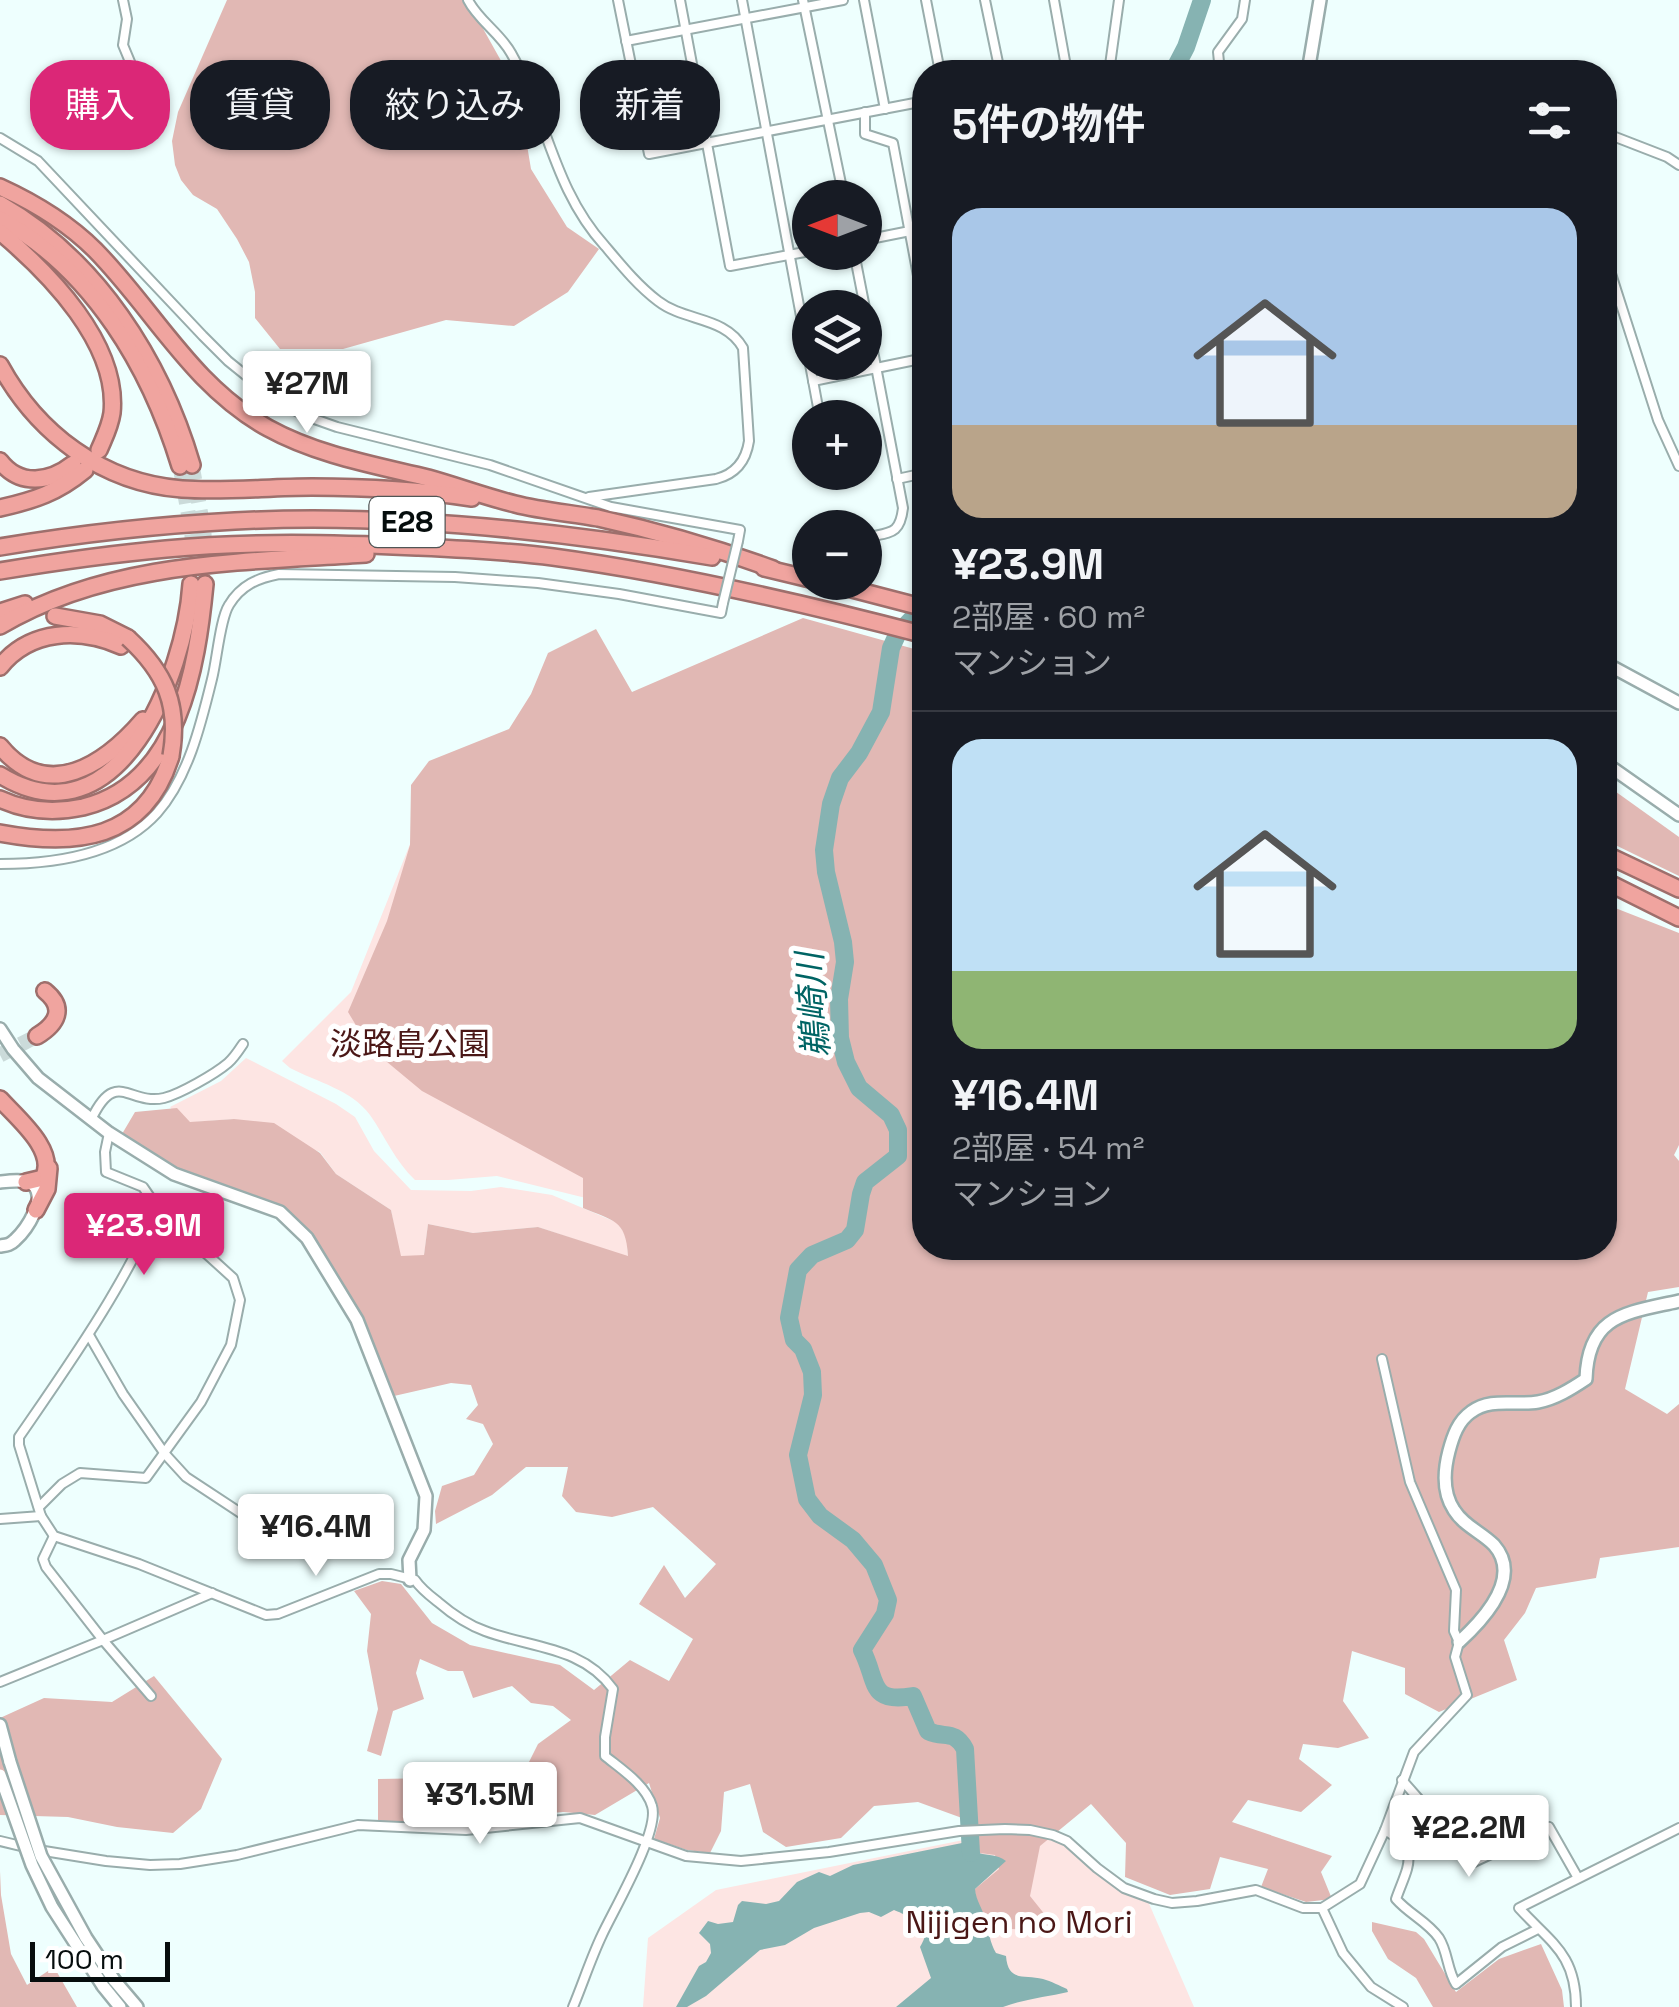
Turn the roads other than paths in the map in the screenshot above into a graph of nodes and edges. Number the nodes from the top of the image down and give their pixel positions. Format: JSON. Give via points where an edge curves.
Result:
{"nodes":[{"id":1,"x":124,"y":0,"type":"edge"},
{"id":2,"x":468,"y":0,"type":"edge"},
{"id":3,"x":618,"y":0,"type":"edge"},
{"id":4,"x":680,"y":0,"type":"edge"},
{"id":5,"x":742,"y":0,"type":"edge"},
{"id":6,"x":843,"y":0,"type":"edge"},
{"id":7,"x":864,"y":0,"type":"edge"},
{"id":8,"x":926,"y":0,"type":"edge"},
{"id":9,"x":985,"y":0,"type":"edge"},
{"id":10,"x":1054,"y":0,"type":"edge"},
{"id":11,"x":1119,"y":0,"type":"edge"},
{"id":12,"x":1245,"y":0,"type":"edge"},
{"id":13,"x":1320,"y":0,"type":"edge"},
{"id":14,"x":804,"y":4,"type":"edge"},
{"id":15,"x":745,"y":18,"type":"junction"},
{"id":16,"x":686,"y":30,"type":"junction"},
{"id":17,"x":626,"y":41,"type":"junction"},
{"id":18,"x":130,"y":60,"type":"edge"},
{"id":19,"x":630,"y":60,"type":"edge"},
{"id":20,"x":692,"y":60,"type":"edge"},
{"id":21,"x":938,"y":60,"type":"edge"},
{"id":22,"x":998,"y":60,"type":"edge"},
{"id":23,"x":1067,"y":60,"type":"edge"},
{"id":24,"x":1111,"y":60,"type":"edge"},
{"id":25,"x":1219,"y":60,"type":"edge"},
{"id":26,"x":1310,"y":60,"type":"edge"},
{"id":27,"x":912,"y":104,"type":"edge"},
{"id":28,"x":884,"y":109,"type":"junction"},
{"id":29,"x":865,"y":112,"type":"junction"},
{"id":30,"x":827,"y":120,"type":"junction"},
{"id":31,"x":766,"y":131,"type":"junction"},
{"id":32,"x":0,"y":138,"type":"edge"},
{"id":33,"x":1617,"y":139,"type":"edge"},
{"id":34,"x":720,"y":140,"type":"edge"},
{"id":35,"x":648,"y":150,"type":"edge"},
{"id":36,"x":670,"y":150,"type":"edge"},
{"id":37,"x":708,"y":150,"type":"edge"},
{"id":38,"x":1679,"y":164,"type":"edge"},
{"id":39,"x":840,"y":180,"type":"edge"},
{"id":40,"x":0,"y":188,"type":"edge"},
{"id":41,"x":0,"y":204,"type":"edge"},
{"id":42,"x":0,"y":219,"type":"edge"},
{"id":43,"x":910,"y":231,"type":"junction"},
{"id":44,"x":0,"y":232,"type":"edge"},
{"id":45,"x":882,"y":237,"type":"edge"},
{"id":46,"x":912,"y":242,"type":"edge"},
{"id":47,"x":790,"y":255,"type":"junction"},
{"id":48,"x":796,"y":290,"type":"edge"},
{"id":49,"x":1617,"y":292,"type":"edge"},
{"id":50,"x":912,"y":361,"type":"edge"},
{"id":51,"x":0,"y":365,"type":"edge"},
{"id":52,"x":882,"y":367,"type":"edge"},
{"id":53,"x":813,"y":380,"type":"edge"},
{"id":54,"x":878,"y":380,"type":"edge"},
{"id":55,"x":817,"y":400,"type":"edge"},
{"id":56,"x":94,"y":448,"type":"dead end"},
{"id":57,"x":0,"y":462,"type":"edge"},
{"id":58,"x":1679,"y":466,"type":"edge"},
{"id":59,"x":912,"y":475,"type":"edge"},
{"id":60,"x":898,"y":478,"type":"junction"},
{"id":61,"x":584,"y":498,"type":"junction"},
{"id":62,"x":515,"y":504,"type":"junction"},
{"id":63,"x":0,"y":508,"type":"edge"},
{"id":64,"x":882,"y":534,"type":"edge"},
{"id":65,"x":0,"y":547,"type":"edge"},
{"id":66,"x":445,"y":548,"type":"junction"},
{"id":67,"x":773,"y":569,"type":"junction"},
{"id":68,"x":0,"y":572,"type":"edge"},
{"id":69,"x":792,"y":574,"type":"edge"},
{"id":70,"x":87,"y":588,"type":"junction"},
{"id":71,"x":882,"y":597,"type":"edge"},
{"id":72,"x":912,"y":605,"type":"edge"},
{"id":73,"x":0,"y":612,"type":"edge"},
{"id":74,"x":55,"y":616,"type":"dead end"},
{"id":75,"x":0,"y":626,"type":"edge"},
{"id":76,"x":912,"y":632,"type":"edge"},
{"id":77,"x":125,"y":642,"type":"junction"},
{"id":78,"x":0,"y":667,"type":"edge"},
{"id":79,"x":1617,"y":669,"type":"edge"},
{"id":80,"x":172,"y":676,"type":"junction"},
{"id":81,"x":1679,"y":703,"type":"edge"},
{"id":82,"x":0,"y":746,"type":"edge"},
{"id":83,"x":1617,"y":771,"type":"edge"},
{"id":84,"x":0,"y":776,"type":"edge"},
{"id":85,"x":0,"y":799,"type":"edge"},
{"id":86,"x":1679,"y":815,"type":"edge"},
{"id":87,"x":0,"y":833,"type":"edge"},
{"id":88,"x":1617,"y":860,"type":"edge"},
{"id":89,"x":0,"y":864,"type":"edge"},
{"id":90,"x":1617,"y":887,"type":"edge"},
{"id":91,"x":1679,"y":888,"type":"edge"},
{"id":92,"x":1679,"y":918,"type":"edge"},
{"id":93,"x":45,"y":991,"type":"dead end"},
{"id":94,"x":0,"y":1029,"type":"edge"},
{"id":95,"x":37,"y":1036,"type":"tunnel mouth"},
{"id":96,"x":244,"y":1044,"type":"dead end"},
{"id":97,"x":0,"y":1099,"type":"edge"},
{"id":98,"x":91,"y":1120,"type":"junction"},
{"id":99,"x":109,"y":1133,"type":"junction"},
{"id":100,"x":46,"y":1158,"type":"junction"},
{"id":101,"x":0,"y":1182,"type":"edge"},
{"id":102,"x":26,"y":1182,"type":"junction"},
{"id":103,"x":154,"y":1203,"type":"junction"},
{"id":104,"x":36,"y":1210,"type":"junction"},
{"id":105,"x":0,"y":1246,"type":"edge"},
{"id":106,"x":1679,"y":1300,"type":"edge"},
{"id":107,"x":89,"y":1334,"type":"junction"},
{"id":108,"x":1382,"y":1359,"type":"dead end"},
{"id":109,"x":165,"y":1454,"type":"junction"},
{"id":110,"x":38,"y":1514,"type":"junction"},
{"id":111,"x":0,"y":1520,"type":"edge"},
{"id":112,"x":272,"y":1533,"type":"dead end"},
{"id":113,"x":54,"y":1536,"type":"junction"},
{"id":114,"x":410,"y":1580,"type":"junction"},
{"id":115,"x":212,"y":1592,"type":"junction"},
{"id":116,"x":103,"y":1640,"type":"junction"},
{"id":117,"x":1459,"y":1642,"type":"junction"},
{"id":118,"x":0,"y":1682,"type":"edge"},
{"id":119,"x":151,"y":1696,"type":"dead end"},
{"id":120,"x":0,"y":1725,"type":"edge"},
{"id":121,"x":0,"y":1775,"type":"edge"},
{"id":122,"x":1402,"y":1780,"type":"junction"},
{"id":123,"x":1679,"y":1828,"type":"edge"},
{"id":124,"x":1385,"y":1830,"type":"junction"},
{"id":125,"x":0,"y":1841,"type":"edge"},
{"id":126,"x":646,"y":1843,"type":"junction"},
{"id":127,"x":1578,"y":1878,"type":"junction"},
{"id":128,"x":1322,"y":1908,"type":"junction"},
{"id":129,"x":1538,"y":1929,"type":"junction"},
{"id":130,"x":109,"y":1983,"type":"junction"},
{"id":131,"x":120,"y":2007,"type":"edge"},
{"id":132,"x":136,"y":2007,"type":"edge"},
{"id":133,"x":573,"y":2007,"type":"edge"},
{"id":134,"x":1404,"y":2007,"type":"edge"},
{"id":135,"x":1576,"y":2007,"type":"edge"}],
"edges":[{"from":1,"to":18,"type":"street","via":[[123,46]]},
{"from":2,"to":61,"type":"street","via":[[510,50],[583,221],[656,300],[729,330],[744,348],[749,441],[735,470],[698,482]]},
{"from":3,"to":17,"type":"street"},
{"from":4,"to":16,"type":"street"},
{"from":5,"to":15,"type":"street"},
{"from":6,"to":14,"type":"street"},
{"from":7,"to":28,"type":"street"},
{"from":8,"to":21,"type":"street"},
{"from":9,"to":22,"type":"street"},
{"from":10,"to":23,"type":"street"},
{"from":11,"to":24,"type":"street"},
{"from":12,"to":25,"type":"street","via":[[1242,20]]},
{"from":13,"to":26,"type":"street"},
{"from":14,"to":15,"type":"street"},
{"from":14,"to":30,"type":"street"},
{"from":15,"to":16,"type":"street"},
{"from":15,"to":31,"type":"street"},
{"from":16,"to":17,"type":"street"},
{"from":16,"to":20,"type":"street"},
{"from":17,"to":19,"type":"street"},
{"from":27,"to":28,"type":"street"},
{"from":28,"to":29,"type":"street"},
{"from":29,"to":30,"type":"street"},
{"from":29,"to":43,"type":"street","via":[[865,134],[893,143]]},
{"from":30,"to":31,"type":"street"},
{"from":30,"to":39,"type":"street"},
{"from":31,"to":34,"type":"street"},
{"from":31,"to":47,"type":"street"},
{"from":32,"to":61,"type":"street","via":[[38,161],[203,336],[280,403],[337,427],[490,465]]},
{"from":33,"to":38,"type":"street"},
{"from":35,"to":36,"type":"street"},
{"from":37,"to":47,"type":"street","via":[[730,266]]},
{"from":40,"to":62,"type":"highway","via":[[80,236],[192,368],[245,415],[318,450]]},
{"from":41,"to":42,"type":"highway","via":[[58,246],[115,308],[160,379],[183,434],[186,466],[137,360],[106,314],[48,253]]},
{"from":43,"to":45,"type":"street"},
{"from":43,"to":46,"type":"street"},
{"from":44,"to":56,"type":"highway","via":[[46,276],[96,343],[112,400],[108,429]]},
{"from":47,"to":48,"type":"street"},
{"from":49,"to":58,"type":"street"},
{"from":50,"to":52,"type":"street"},
{"from":51,"to":62,"type":"highway","via":[[60,440],[100,466],[146,483],[201,490],[379,489]]},
{"from":53,"to":55,"type":"street"},
{"from":54,"to":60,"type":"street"},
{"from":57,"to":63,"type":"highway","via":[[27,479],[79,467],[61,489]]},
{"from":59,"to":60,"type":"street"},
{"from":60,"to":64,"type":"street","via":[[901,523]]},
{"from":61,"to":89,"type":"street","bridge":true,"via":[[740,530],[721,613],[487,579],[259,578],[226,608],[197,730],[181,776],[157,814],[92,851]]},
{"from":62,"to":67,"type":"highway","via":[[655,532]]},
{"from":65,"to":67,"type":"highway","number":"E28","via":[[202,523],[400,521],[576,536]]},
{"from":66,"to":68,"type":"highway","number":"E28","via":[[238,544]]},
{"from":66,"to":70,"type":"highway","via":[[219,564]]},
{"from":66,"to":76,"type":"highway","number":"E28","via":[[567,559],[709,584]]},
{"from":67,"to":69,"type":"highway","number":"E28"},
{"from":70,"to":73,"type":"highway"},
{"from":70,"to":75,"type":"highway"},
{"from":71,"to":72,"type":"highway"},
{"from":74,"to":77,"type":"highway","via":[[100,624]]},
{"from":77,"to":78,"type":"highway","via":[[52,635],[26,644]]},
{"from":77,"to":87,"type":"highway","bridge":true,"via":[[157,676],[173,714],[171,756],[160,782],[142,806],[105,832],[77,840]]},
{"from":79,"to":81,"type":"street"},
{"from":80,"to":82,"type":"highway","via":[[132,732],[81,770],[35,771]]},
{"from":80,"to":84,"type":"highway","via":[[143,734],[98,778],[50,792]]},
{"from":80,"to":85,"type":"highway","via":[[198,584],[187,687],[149,766],[88,806],[46,810]]},
{"from":83,"to":86,"type":"street"},
{"from":88,"to":91,"type":"highway"},
{"from":90,"to":92,"type":"highway"},
{"from":93,"to":95,"type":"highway","via":[[57,1013]]},
{"from":94,"to":98,"type":"street","via":[[38,1078]]},
{"from":96,"to":98,"type":"street","via":[[228,1063],[164,1098],[121,1090],[107,1096]]},
{"from":97,"to":100,"type":"highway"},
{"from":98,"to":99,"type":"street"},
{"from":99,"to":103,"type":"street","via":[[106,1172],[143,1187]]},
{"from":99,"to":114,"type":"street","via":[[174,1174],[280,1212],[307,1238],[357,1320],[426,1496]]},
{"from":100,"to":102,"type":"highway","via":[[46,1174]]},
{"from":100,"to":104,"type":"highway","via":[[49,1183]]},
{"from":101,"to":102,"type":"street"},
{"from":102,"to":104,"type":"street","via":[[38,1192]]},
{"from":103,"to":107,"type":"street","via":[[138,1253]]},
{"from":103,"to":109,"type":"street","via":[[187,1224],[200,1248],[233,1278],[240,1300],[231,1345]]},
{"from":104,"to":105,"type":"street","via":[[17,1238]]},
{"from":106,"to":117,"type":"street","via":[[1613,1320],[1592,1345],[1586,1379],[1571,1388],[1540,1402],[1488,1404],[1462,1419],[1447,1460],[1446,1493],[1462,1520],[1496,1548],[1504,1573],[1489,1609]]},
{"from":107,"to":109,"type":"street"},
{"from":107,"to":110,"type":"street","via":[[19,1437]]},
{"from":108,"to":117,"type":"street","via":[[1410,1482],[1456,1590]]},
{"from":109,"to":110,"type":"street","via":[[146,1478],[80,1473]]},
{"from":109,"to":112,"type":"street","via":[[186,1477]]},
{"from":110,"to":111,"type":"street"},
{"from":110,"to":113,"type":"street"},
{"from":113,"to":115,"type":"street"},
{"from":113,"to":116,"type":"street","via":[[46,1567]]},
{"from":114,"to":115,"type":"street","via":[[379,1574],[266,1615]]},
{"from":114,"to":126,"type":"street","via":[[450,1613],[483,1630],[578,1658],[609,1683],[605,1756],[652,1805]]},
{"from":115,"to":116,"type":"street"},
{"from":116,"to":118,"type":"street"},
{"from":116,"to":119,"type":"street"},
{"from":117,"to":122,"type":"street","via":[[1455,1656],[1467,1695],[1414,1752]]},
{"from":120,"to":130,"type":"street","bridge":true,"via":[[41,1856]]},
{"from":121,"to":130,"type":"street","bridge":true,"via":[[52,1907]]},
{"from":122,"to":124,"type":"street"},
{"from":122,"to":127,"type":"street","via":[[1474,1862],[1550,1827]]},
{"from":123,"to":127,"type":"street"},
{"from":124,"to":128,"type":"street","via":[[1360,1884]]},
{"from":124,"to":129,"type":"street","via":[[1408,1852],[1396,1899],[1438,1936],[1456,1984],[1502,1947]]},
{"from":125,"to":126,"type":"street","via":[[54,1854],[180,1864],[358,1825],[466,1830],[580,1818]]},
{"from":126,"to":128,"type":"street","via":[[686,1856],[741,1861],[958,1831],[1030,1830],[1066,1842],[1124,1888],[1154,1899],[1196,1901],[1256,1890]]},
{"from":126,"to":133,"type":"street"},
{"from":127,"to":129,"type":"street","via":[[1518,1908]]},
{"from":128,"to":134,"type":"street","via":[[1343,1953],[1371,1987]]},
{"from":129,"to":135,"type":"street","via":[[1567,1961]]},
{"from":130,"to":131,"type":"street"},
{"from":130,"to":132,"type":"street"}]}
